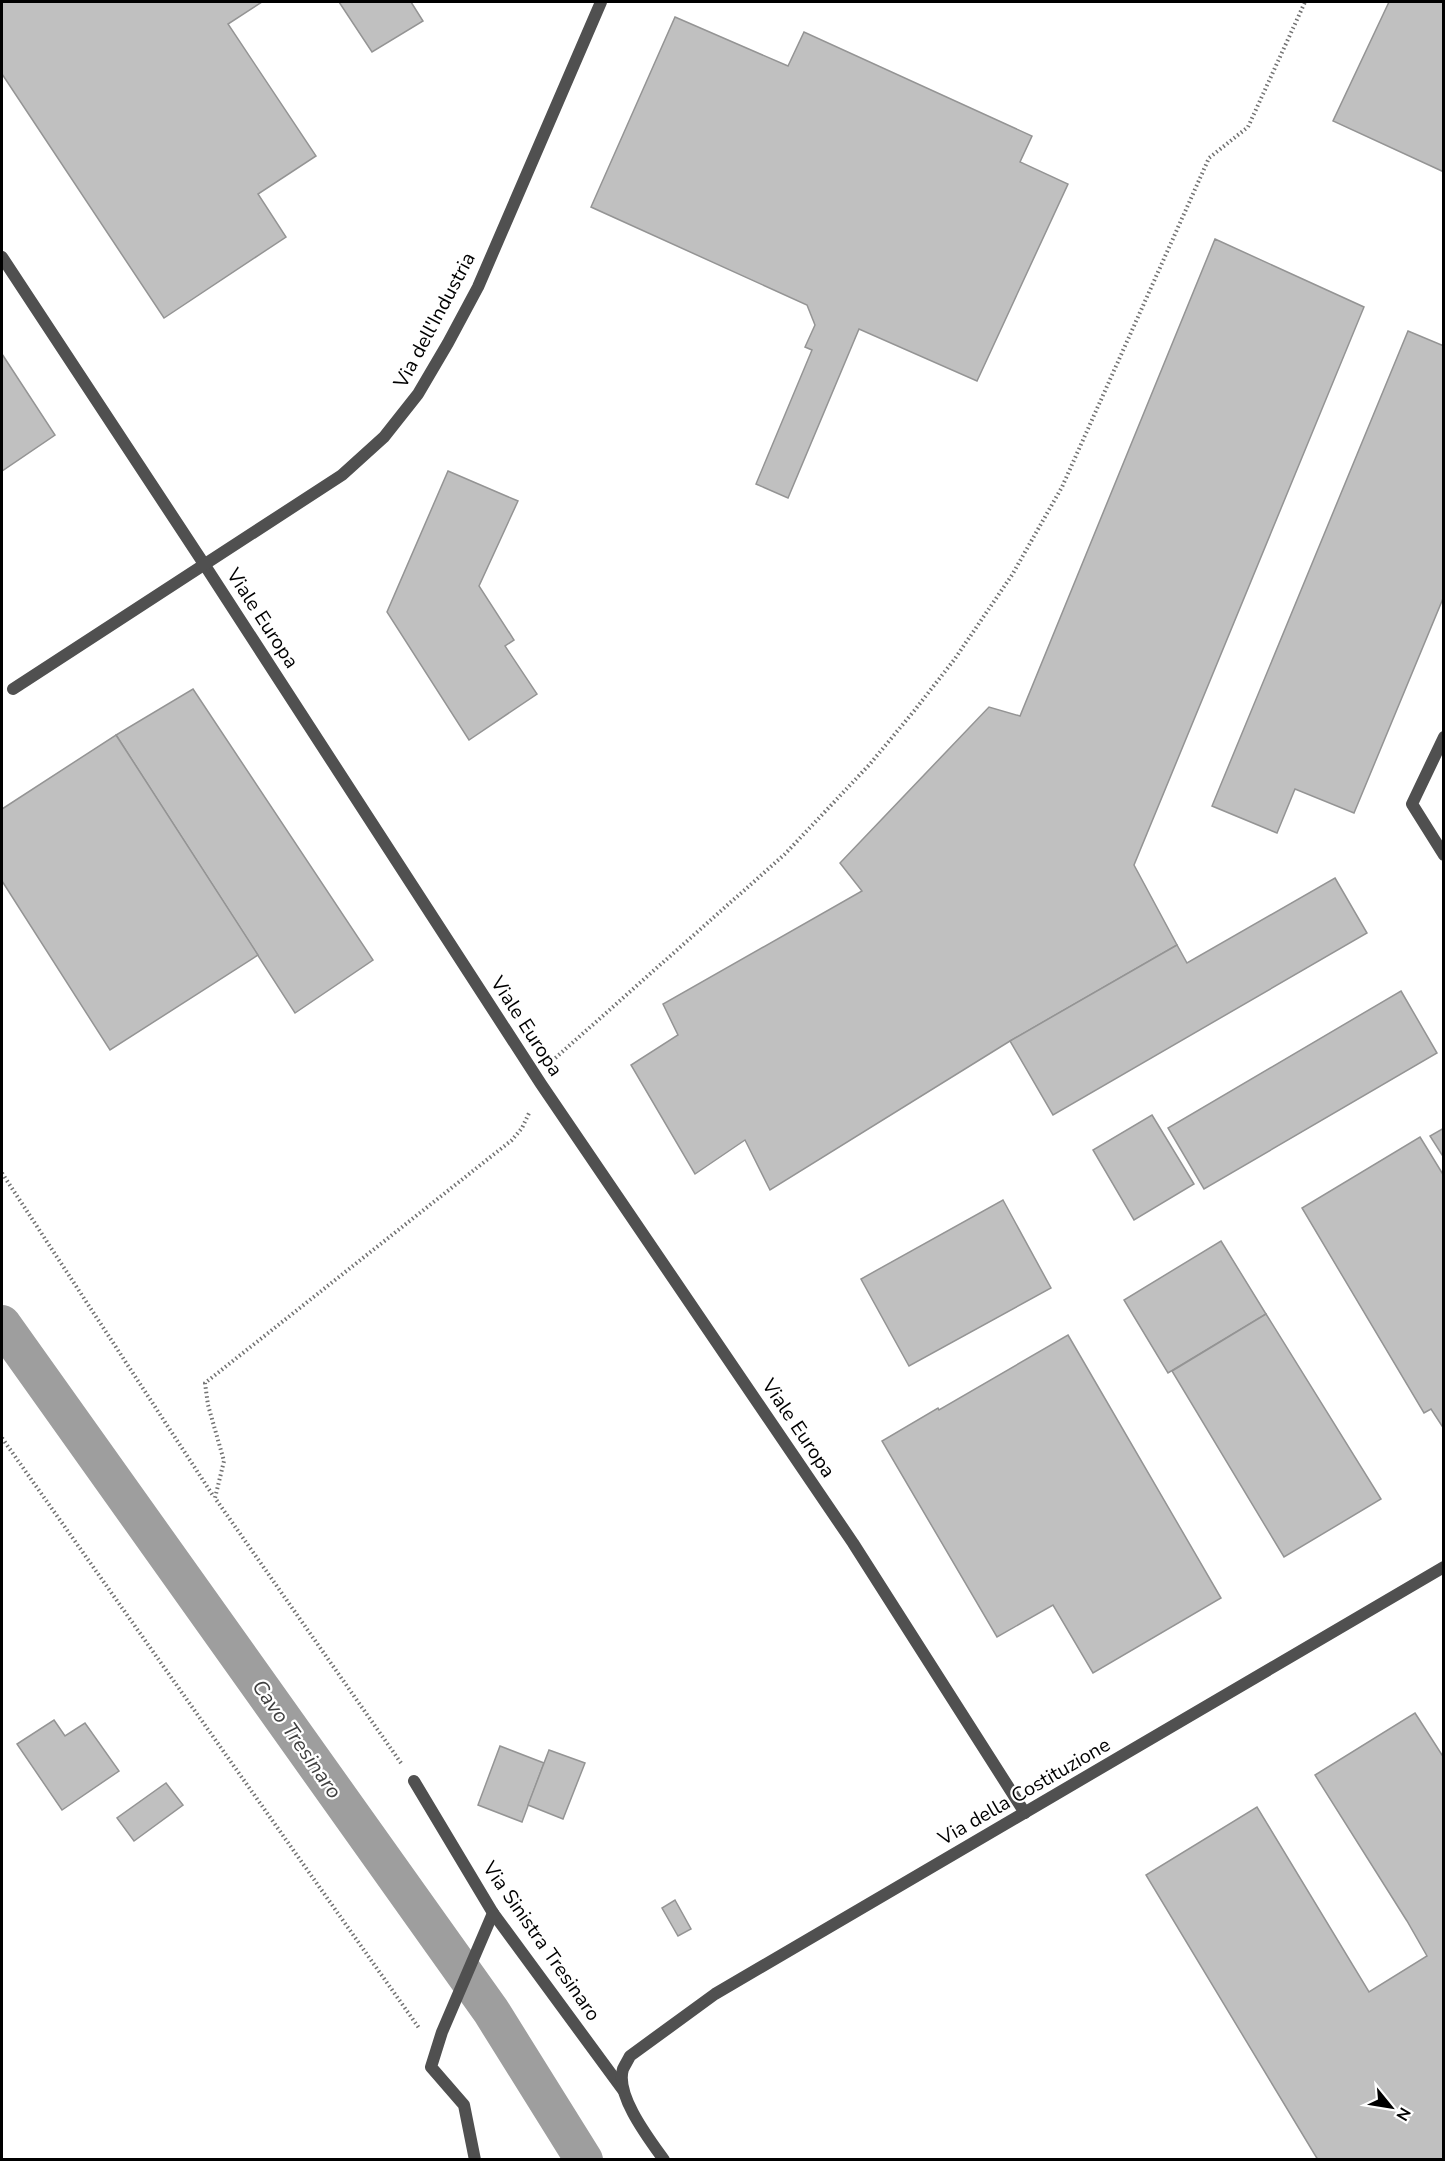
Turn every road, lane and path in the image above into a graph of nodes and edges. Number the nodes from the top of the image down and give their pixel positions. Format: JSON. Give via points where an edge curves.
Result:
{"nodes":[{"id":1,"x":602,"y":2,"type":"edge"},
{"id":2,"x":1305,"y":2,"type":"edge"},
{"id":3,"x":2,"y":257,"type":"edge"},
{"id":4,"x":204,"y":564,"type":"junction"},
{"id":5,"x":13,"y":689,"type":"dead end"},
{"id":6,"x":1443,"y":737,"type":"edge"},
{"id":7,"x":1443,"y":855,"type":"edge"},
{"id":8,"x":541,"y":1084,"type":"junction"},
{"id":9,"x":512,"y":1140,"type":"dead end"},
{"id":10,"x":2,"y":1173,"type":"edge"},
{"id":11,"x":2,"y":1438,"type":"edge"},
{"id":12,"x":215,"y":1497,"type":"junction"},
{"id":13,"x":1443,"y":1567,"type":"edge"},
{"id":14,"x":414,"y":1781,"type":"joint"},
{"id":15,"x":1025,"y":1813,"type":"junction"},
{"id":16,"x":493,"y":1913,"type":"junction"},
{"id":17,"x":436,"y":2052,"type":"junction"},
{"id":18,"x":623,"y":2090,"type":"junction"},
{"id":19,"x":475,"y":2160,"type":"edge"},
{"id":20,"x":664,"y":2160,"type":"edge"}],
"edges":[{"from":1,"to":4,"type":"street","name":"Via dell'Industria","via":[[478,286],[418,394],[384,437],[342,475]]},
{"from":2,"to":8,"type":"path","via":[[1248,127],[1209,158],[1062,487],[1012,574],[954,660],[827,812],[550,1063]]},
{"from":3,"to":4,"type":"street","name":"Viale Europa"},
{"from":4,"to":5,"type":"street","name":"Via dell'Industria"},
{"from":4,"to":8,"type":"street","name":"Viale Europa"},
{"from":6,"to":7,"type":"street","via":[[1412,804]]},
{"from":8,"to":15,"type":"street","name":"Viale Europa","via":[[853,1543]]},
{"from":9,"to":12,"type":"path","via":[[205,1383],[224,1461]]},
{"from":10,"to":12,"type":"path"},
{"from":11,"to":17,"type":"path"},
{"from":12,"to":14,"type":"path"},
{"from":13,"to":15,"type":"street","name":"Via della Costituzione"},
{"from":14,"to":16,"type":"street","name":"Via Sinistra Tresinaro"},
{"from":15,"to":18,"type":"street","name":"Via della Costituzione","via":[[715,1994],[630,2056],[623,2070]]},
{"from":16,"to":17,"type":"street"},
{"from":16,"to":18,"type":"street","name":"Via Sinistra Tresinaro"},
{"from":17,"to":19,"type":"street","via":[[431,2067],[464,2105]]},
{"from":18,"to":20,"type":"street","name":"Via Sinistra Tresinaro"}]}
